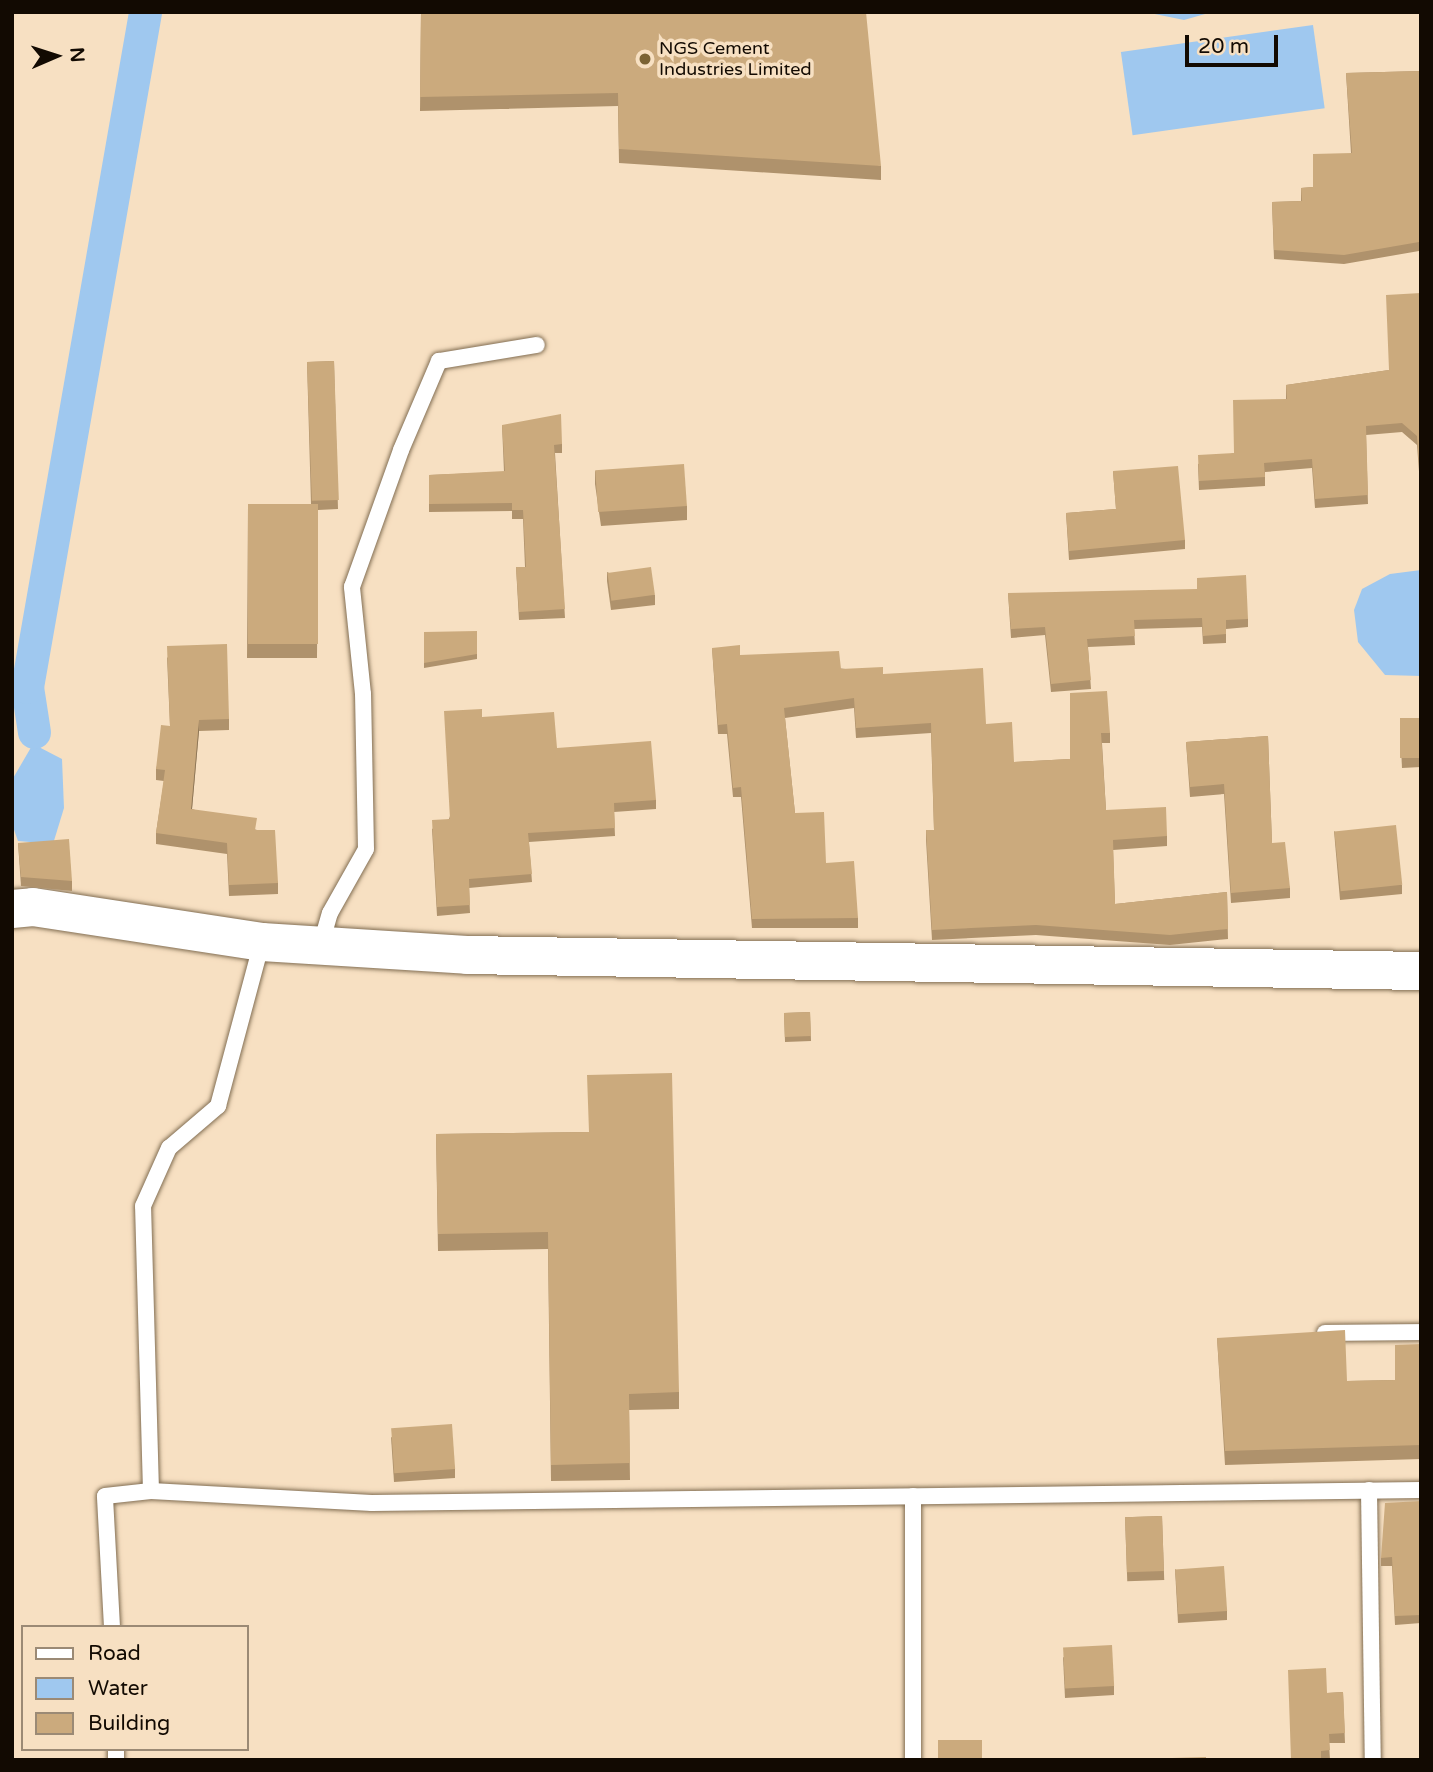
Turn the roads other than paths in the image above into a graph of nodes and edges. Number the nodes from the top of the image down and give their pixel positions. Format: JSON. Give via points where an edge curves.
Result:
{"nodes":[{"id":1,"x":537,"y":345,"type":"dead end"},
{"id":2,"x":12,"y":909,"type":"edge"},
{"id":3,"x":262,"y":942,"type":"junction"},
{"id":4,"x":321,"y":944,"type":"junction"},
{"id":5,"x":1421,"y":971,"type":"edge"},
{"id":6,"x":1421,"y":1332,"type":"edge"},
{"id":7,"x":1302,"y":1334,"type":"edge"},
{"id":8,"x":1369,"y":1490,"type":"junction"},
{"id":9,"x":1421,"y":1490,"type":"edge"},
{"id":10,"x":151,"y":1491,"type":"junction"},
{"id":11,"x":913,"y":1496,"type":"junction"},
{"id":12,"x":112,"y":1625,"type":"edge"},
{"id":13,"x":914,"y":1760,"type":"edge"},
{"id":14,"x":1373,"y":1760,"type":"edge"}],
"edges":[{"from":1,"to":4,"type":"lane","via":[[439,361],[401,450],[352,587],[363,694],[366,849],[330,913]]},
{"from":2,"to":3,"type":"street","via":[[33,907]]},
{"from":3,"to":4,"type":"street"},
{"from":3,"to":10,"type":"lane","via":[[218,1106],[169,1148],[144,1206]]},
{"from":4,"to":5,"type":"street","via":[[467,955]]},
{"from":6,"to":7,"type":"lane"},
{"from":8,"to":9,"type":"lane"},
{"from":8,"to":11,"type":"lane"},
{"from":8,"to":14,"type":"lane"},
{"from":10,"to":11,"type":"lane","via":[[372,1503]]},
{"from":10,"to":12,"type":"lane","via":[[105,1496]]},
{"from":11,"to":13,"type":"lane"}]}
